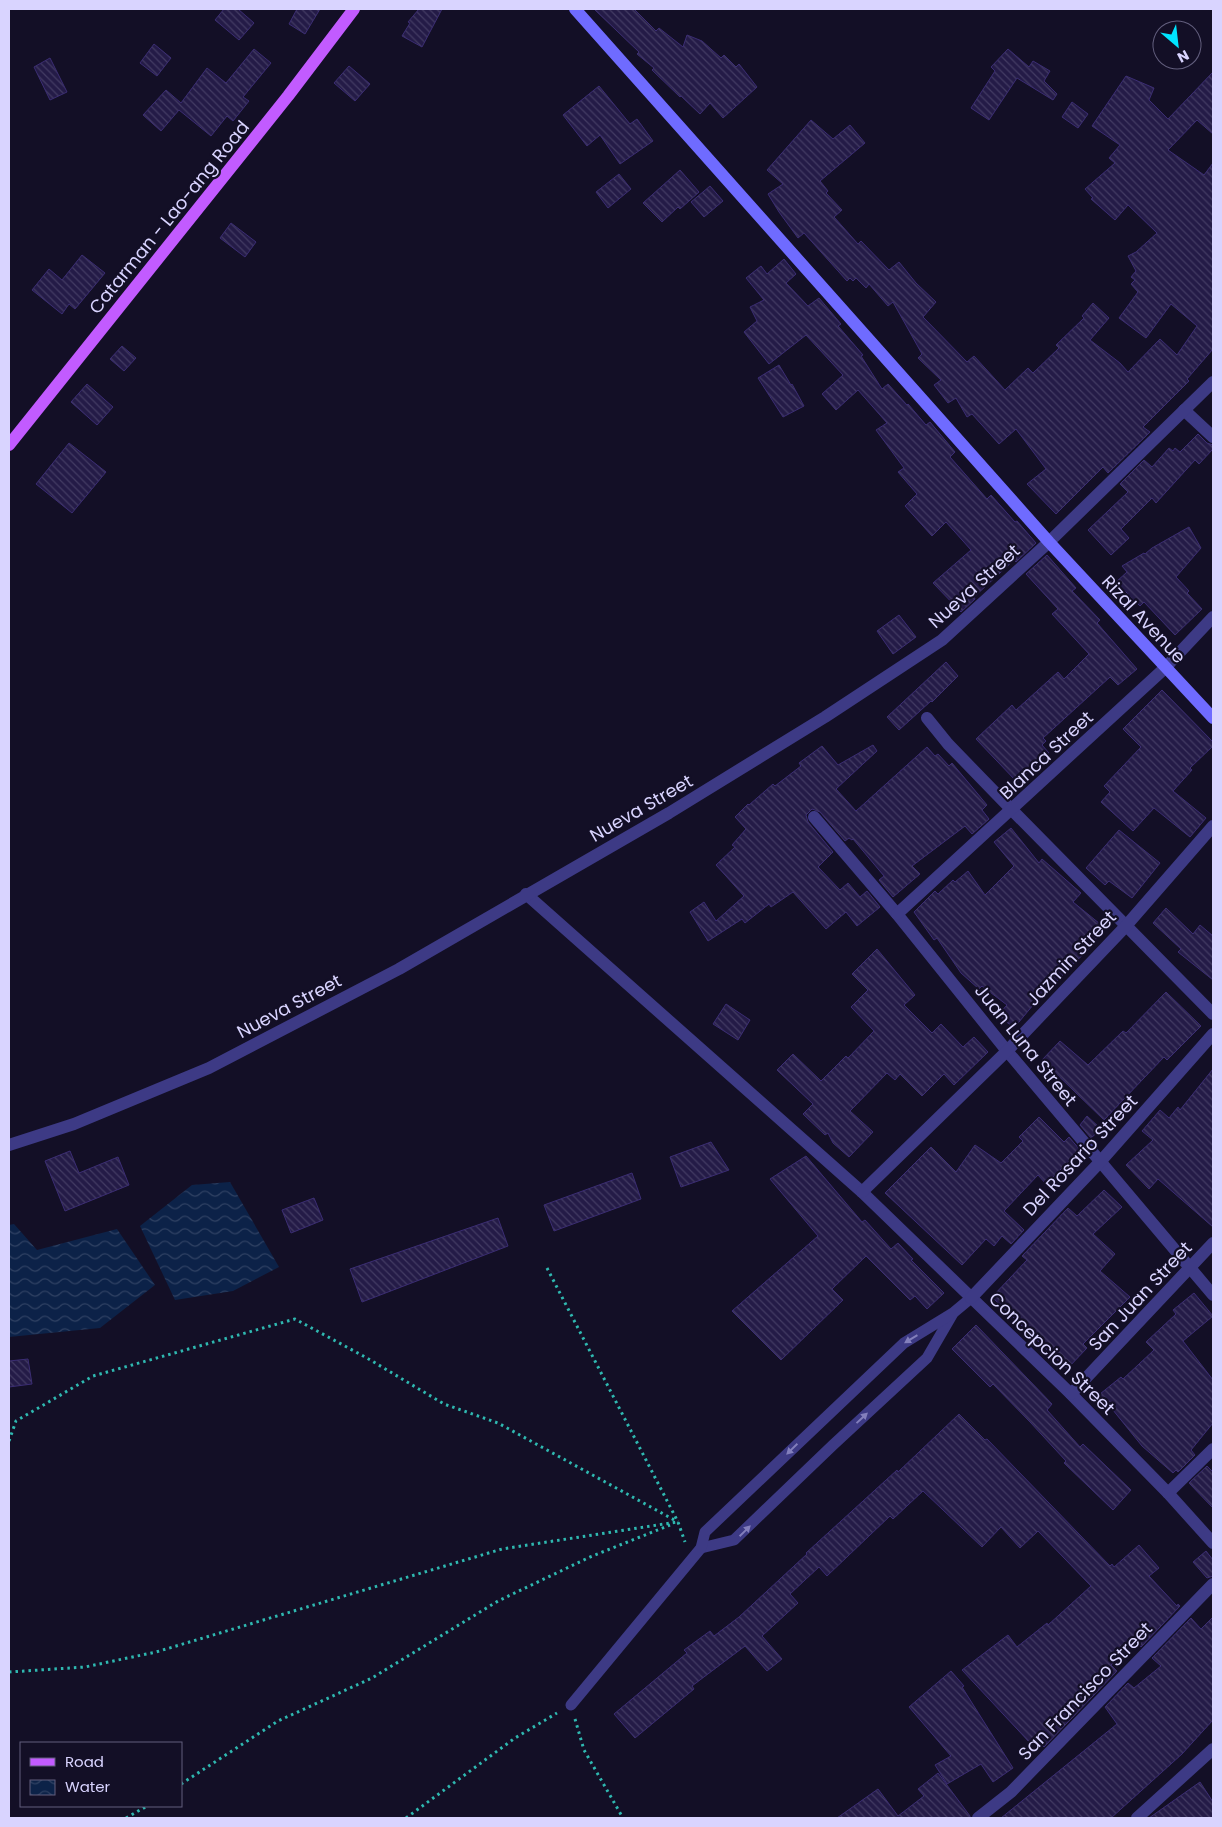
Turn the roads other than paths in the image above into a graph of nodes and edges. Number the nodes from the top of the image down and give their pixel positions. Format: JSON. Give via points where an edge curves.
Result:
{"nodes":[{"id":1,"x":354,"y":9,"type":"edge"},
{"id":2,"x":575,"y":9,"type":"edge"},
{"id":3,"x":1213,"y":382,"type":"edge"},
{"id":4,"x":1184,"y":410,"type":"junction"},
{"id":5,"x":1213,"y":437,"type":"edge"},
{"id":6,"x":9,"y":445,"type":"edge"},
{"id":7,"x":1049,"y":542,"type":"junction"},
{"id":8,"x":1213,"y":617,"type":"edge"},
{"id":9,"x":1165,"y":668,"type":"junction"},
{"id":10,"x":926,"y":718,"type":"dead end"},
{"id":11,"x":1213,"y":718,"type":"edge"},
{"id":12,"x":1012,"y":810,"type":"junction"},
{"id":13,"x":814,"y":816,"type":"dead end"},
{"id":14,"x":1213,"y":826,"type":"edge"},
{"id":15,"x":526,"y":894,"type":"junction"},
{"id":16,"x":897,"y":914,"type":"junction"},
{"id":17,"x":1125,"y":927,"type":"junction"},
{"id":18,"x":1213,"y":1014,"type":"edge"},
{"id":19,"x":1213,"y":1034,"type":"edge"},
{"id":20,"x":1007,"y":1051,"type":"junction"},
{"id":21,"x":9,"y":1145,"type":"edge"},
{"id":22,"x":1100,"y":1162,"type":"junction"},
{"id":23,"x":862,"y":1192,"type":"junction"},
{"id":24,"x":1213,"y":1243,"type":"edge"},
{"id":25,"x":1190,"y":1268,"type":"junction"},
{"id":26,"x":1213,"y":1295,"type":"edge"},
{"id":27,"x":971,"y":1298,"type":"junction"},
{"id":28,"x":953,"y":1313,"type":"junction"},
{"id":29,"x":1071,"y":1394,"type":"junction"},
{"id":30,"x":1213,"y":1449,"type":"edge"},
{"id":31,"x":1168,"y":1493,"type":"junction"},
{"id":32,"x":1213,"y":1543,"type":"edge"},
{"id":33,"x":701,"y":1548,"type":"junction"},
{"id":34,"x":1213,"y":1584,"type":"edge"},
{"id":35,"x":571,"y":1705,"type":"road end"},
{"id":36,"x":1213,"y":1749,"type":"edge"},
{"id":37,"x":978,"y":1818,"type":"edge"},
{"id":38,"x":1137,"y":1818,"type":"edge"}],
"edges":[{"from":1,"to":6,"type":"main road","name":"Catarman - Lao-ang Road"},
{"from":2,"to":7,"type":"street","name":"Rizal Avenue"},
{"from":3,"to":4,"type":"street","name":"Nueva Street"},
{"from":4,"to":5,"type":"street"},
{"from":4,"to":7,"type":"street","name":"Nueva Street"},
{"from":7,"to":9,"type":"street","name":"Rizal Avenue"},
{"from":7,"to":15,"type":"street","name":"Nueva Street","via":[[942,640],[677,808]]},
{"from":8,"to":9,"type":"street","name":"Blanca Street"},
{"from":9,"to":11,"type":"street","name":"Rizal Avenue"},
{"from":9,"to":12,"type":"street","name":"Blanca Street"},
{"from":10,"to":12,"type":"street"},
{"from":12,"to":16,"type":"street","name":"Blanca Street"},
{"from":12,"to":17,"type":"street"},
{"from":13,"to":16,"type":"street","name":"Juan Luna Street"},
{"from":14,"to":17,"type":"street","name":"Jazmin Street"},
{"from":15,"to":21,"type":"street","name":"Nueva Street","via":[[399,969],[209,1068],[74,1124]]},
{"from":15,"to":23,"type":"street","name":"Concepcion Street"},
{"from":16,"to":20,"type":"street","name":"Juan Luna Street"},
{"from":17,"to":18,"type":"street"},
{"from":17,"to":20,"type":"street","name":"Jazmin Street"},
{"from":19,"to":22,"type":"street","name":"Del Rosario Street"},
{"from":20,"to":22,"type":"street","name":"Juan Luna Street"},
{"from":20,"to":23,"type":"street","name":"Jazmin Street"},
{"from":22,"to":25,"type":"street","name":"Juan Luna Street"},
{"from":22,"to":27,"type":"street","name":"Del Rosario Street"},
{"from":23,"to":27,"type":"street","name":"Concepcion Street"},
{"from":24,"to":25,"type":"street","name":"San Juan Street"},
{"from":25,"to":26,"type":"street","name":"Juan Luna Street"},
{"from":25,"to":29,"type":"street","name":"San Juan Street"},
{"from":27,"to":28,"type":"lane"},
{"from":27,"to":29,"type":"street","name":"Concepcion Street"},
{"from":28,"to":33,"type":"lane","one_way":true,"via":[[904,1343],[705,1532]]},
{"from":33,"to":28,"type":"lane","one_way":true,"via":[[734,1540],[927,1358]]},
{"from":29,"to":31,"type":"street","name":"Concepcion Street"},
{"from":30,"to":31,"type":"street"},
{"from":31,"to":32,"type":"street","name":"Concepcion Street"},
{"from":33,"to":35,"type":"lane"},
{"from":34,"to":37,"type":"street","name":"San Francisco Street","via":[[1010,1792]]},
{"from":36,"to":38,"type":"street"}]}
